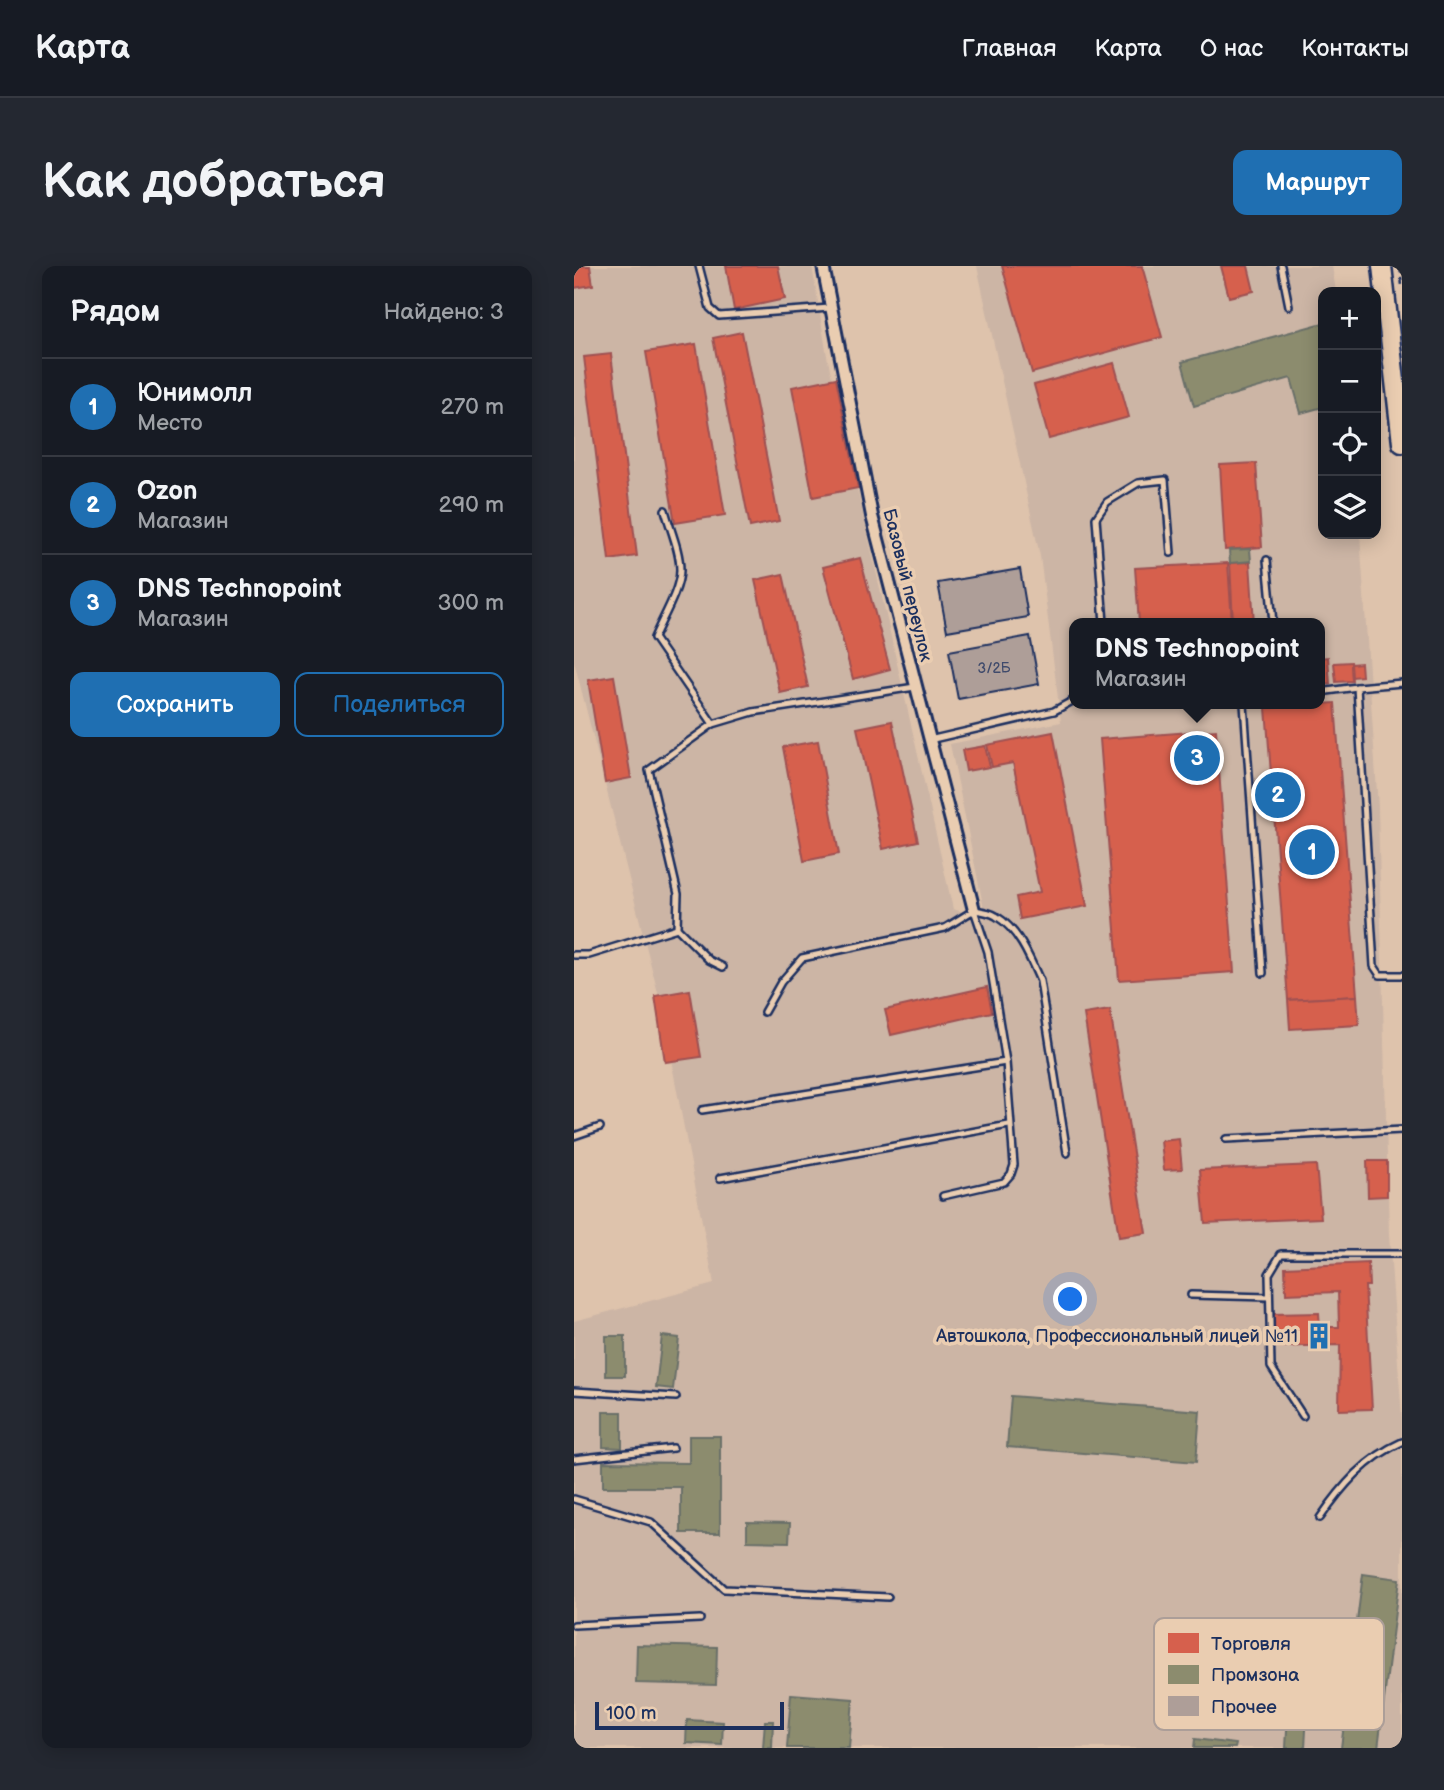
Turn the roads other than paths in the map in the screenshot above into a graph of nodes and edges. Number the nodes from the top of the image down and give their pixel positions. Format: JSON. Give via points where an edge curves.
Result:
{"nodes":[{"id":1,"x":699,"y":266,"type":"edge"},
{"id":2,"x":823,"y":266,"type":"edge"},
{"id":3,"x":1281,"y":266,"type":"edge"},
{"id":4,"x":1382,"y":266,"type":"edge"},
{"id":5,"x":1289,"y":306,"type":"dead end"},
{"id":6,"x":830,"y":309,"type":"junction"},
{"id":7,"x":1399,"y":395,"type":"edge"},
{"id":8,"x":1402,"y":443,"type":"edge"},
{"id":9,"x":665,"y":510,"type":"dead end"},
{"id":10,"x":1171,"y":553,"type":"dead end"},
{"id":11,"x":1267,"y":560,"type":"dead end"},
{"id":12,"x":1104,"y":618,"type":"edge"},
{"id":13,"x":1273,"y":618,"type":"edge"},
{"id":14,"x":1402,"y":683,"type":"edge"},
{"id":15,"x":915,"y":687,"type":"junction"},
{"id":16,"x":1357,"y":687,"type":"junction"},
{"id":17,"x":1325,"y":691,"type":"edge"},
{"id":18,"x":1069,"y":703,"type":"edge"},
{"id":19,"x":1244,"y":709,"type":"edge"},
{"id":20,"x":713,"y":724,"type":"junction"},
{"id":21,"x":929,"y":740,"type":"junction"},
{"id":22,"x":974,"y":910,"type":"junction"},
{"id":23,"x":677,"y":929,"type":"junction"},
{"id":24,"x":574,"y":955,"type":"edge"},
{"id":25,"x":723,"y":967,"type":"dead end"},
{"id":26,"x":1263,"y":973,"type":"dead end"},
{"id":27,"x":1402,"y":975,"type":"edge"},
{"id":28,"x":764,"y":1012,"type":"dead end"},
{"id":29,"x":1006,"y":1062,"type":"junction"},
{"id":30,"x":702,"y":1110,"type":"dead end"},
{"id":31,"x":1009,"y":1125,"type":"junction"},
{"id":32,"x":600,"y":1127,"type":"dead end"},
{"id":33,"x":1402,"y":1130,"type":"edge"},
{"id":34,"x":574,"y":1136,"type":"edge"},
{"id":35,"x":1226,"y":1139,"type":"dead end"},
{"id":36,"x":1067,"y":1153,"type":"dead end"},
{"id":37,"x":720,"y":1178,"type":"dead end"},
{"id":38,"x":943,"y":1196,"type":"dead end"},
{"id":39,"x":1402,"y":1254,"type":"edge"},
{"id":40,"x":1191,"y":1295,"type":"dead end"},
{"id":41,"x":1269,"y":1297,"type":"junction"},
{"id":42,"x":574,"y":1391,"type":"edge"},
{"id":43,"x":676,"y":1397,"type":"dead end"},
{"id":44,"x":1303,"y":1416,"type":"dead end"},
{"id":45,"x":1402,"y":1442,"type":"edge"},
{"id":46,"x":673,"y":1448,"type":"dead end"},
{"id":47,"x":574,"y":1459,"type":"edge"},
{"id":48,"x":574,"y":1499,"type":"edge"},
{"id":49,"x":1320,"y":1518,"type":"dead end"},
{"id":50,"x":888,"y":1597,"type":"dead end"},
{"id":51,"x":700,"y":1619,"type":"dead end"},
{"id":52,"x":574,"y":1625,"type":"edge"}],
"edges":[{"from":1,"to":6,"type":"lane","via":[[710,308],[719,316]]},
{"from":2,"to":6,"type":"street","name":"Базовый переулок"},
{"from":3,"to":5,"type":"lane"},
{"from":4,"to":7,"type":"main road"},
{"from":6,"to":15,"type":"street","name":"Базовый переулок","via":[[872,516]]},
{"from":7,"to":8,"type":"main road"},
{"from":9,"to":20,"type":"lane","via":[[680,571],[654,638]]},
{"from":10,"to":12,"type":"lane","via":[[1165,480],[1138,482],[1107,502],[1096,518]]},
{"from":11,"to":13,"type":"lane"},
{"from":14,"to":16,"type":"lane"},
{"from":15,"to":20,"type":"lane","via":[[753,712]]},
{"from":15,"to":21,"type":"street","name":"Базовый переулок"},
{"from":16,"to":17,"type":"lane"},
{"from":16,"to":27,"type":"lane","via":[[1374,966],[1380,975]]},
{"from":18,"to":21,"type":"lane","via":[[1054,711]]},
{"from":19,"to":26,"type":"lane"},
{"from":20,"to":23,"type":"lane","via":[[649,770],[678,894]]},
{"from":21,"to":22,"type":"street","name":"Базовый переулок"},
{"from":22,"to":28,"type":"lane","via":[[945,928],[802,958]]},
{"from":22,"to":29,"type":"lane","via":[[988,953]]},
{"from":22,"to":36,"type":"lane","via":[[995,915],[1012,929],[1040,981]]},
{"from":23,"to":24,"type":"lane","via":[[589,955]]},
{"from":23,"to":25,"type":"lane","via":[[709,960]]},
{"from":29,"to":30,"type":"lane"},
{"from":29,"to":31,"type":"lane"},
{"from":31,"to":37,"type":"lane"},
{"from":31,"to":38,"type":"lane","via":[[1014,1165],[1004,1182]]},
{"from":32,"to":34,"type":"lane"},
{"from":33,"to":35,"type":"lane"},
{"from":39,"to":41,"type":"lane","via":[[1281,1254],[1269,1274]]},
{"from":40,"to":41,"type":"lane"},
{"from":41,"to":44,"type":"lane","via":[[1271,1367]]},
{"from":42,"to":43,"type":"lane"},
{"from":45,"to":49,"type":"lane","via":[[1366,1464],[1341,1487]]},
{"from":46,"to":47,"type":"lane"},
{"from":48,"to":50,"type":"lane","via":[[651,1521],[724,1589]]},
{"from":51,"to":52,"type":"lane"}]}
